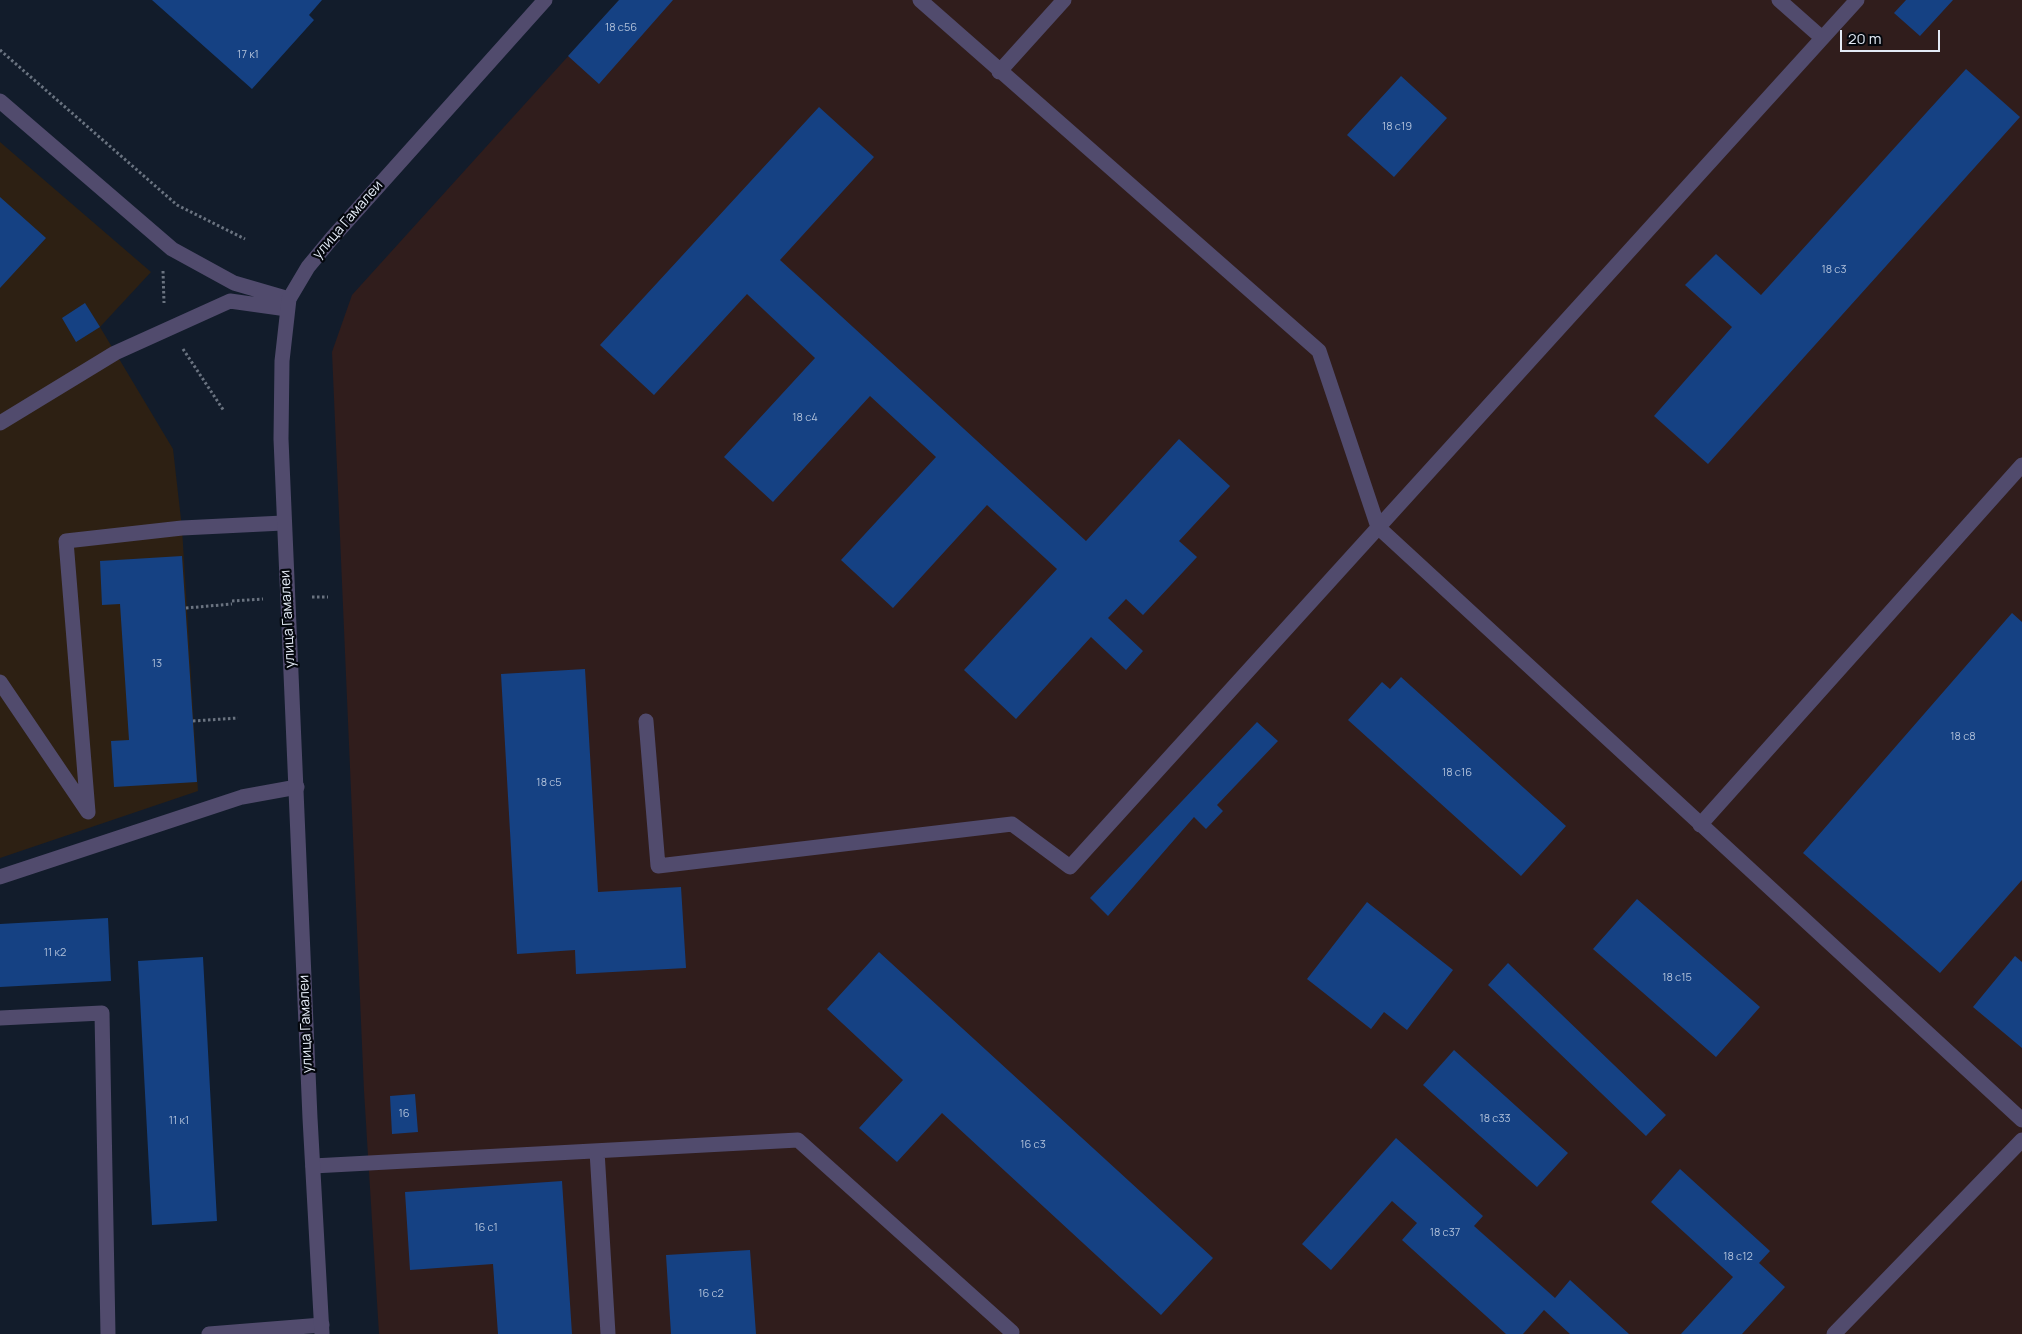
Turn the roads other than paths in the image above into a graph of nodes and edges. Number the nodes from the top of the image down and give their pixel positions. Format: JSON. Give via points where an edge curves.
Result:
{"nodes":[{"id":1,"x":545,"y":0,"type":"edge"},
{"id":2,"x":920,"y":0,"type":"edge"},
{"id":3,"x":1064,"y":0,"type":"edge"},
{"id":4,"x":1779,"y":0,"type":"edge"},
{"id":5,"x":1857,"y":0,"type":"edge"},
{"id":6,"x":1822,"y":38,"type":"junction"},
{"id":7,"x":999,"y":72,"type":"junction"},
{"id":8,"x":0,"y":101,"type":"edge"},
{"id":9,"x":288,"y":304,"type":"junction"},
{"id":10,"x":0,"y":423,"type":"edge"},
{"id":11,"x":2022,"y":465,"type":"edge"},
{"id":12,"x":283,"y":523,"type":"junction"},
{"id":13,"x":1378,"y":527,"type":"junction"},
{"id":14,"x":0,"y":682,"type":"edge"},
{"id":15,"x":646,"y":721,"type":"dead end"},
{"id":16,"x":297,"y":787,"type":"junction"},
{"id":17,"x":1700,"y":826,"type":"junction"},
{"id":18,"x":0,"y":877,"type":"edge"},
{"id":19,"x":0,"y":1018,"type":"edge"},
{"id":20,"x":2022,"y":1120,"type":"edge"},
{"id":21,"x":2022,"y":1140,"type":"edge"},
{"id":22,"x":597,"y":1151,"type":"junction"},
{"id":23,"x":313,"y":1166,"type":"junction"},
{"id":24,"x":322,"y":1330,"type":"edge"},
{"id":25,"x":108,"y":1334,"type":"edge"},
{"id":26,"x":209,"y":1334,"type":"edge"},
{"id":27,"x":608,"y":1334,"type":"edge"},
{"id":28,"x":1010,"y":1334,"type":"edge"},
{"id":29,"x":1834,"y":1334,"type":"edge"}],
"edges":[{"from":1,"to":9,"type":"street","name":"улица Гамалеи","via":[[332,238],[308,267]]},
{"from":2,"to":7,"type":"street"},
{"from":3,"to":7,"type":"street"},
{"from":4,"to":6,"type":"street"},
{"from":5,"to":6,"type":"street"},
{"from":6,"to":13,"type":"street"},
{"from":7,"to":13,"type":"street","via":[[1318,351]]},
{"from":8,"to":9,"type":"street","via":[[172,249],[234,283]]},
{"from":9,"to":10,"type":"street","via":[[230,301],[116,353]]},
{"from":9,"to":12,"type":"street","name":"улица Гамалеи","via":[[282,360]]},
{"from":11,"to":17,"type":"street"},
{"from":12,"to":14,"type":"street","via":[[182,528],[66,541],[88,812]]},
{"from":12,"to":16,"type":"street","name":"улица Гамалеи"},
{"from":13,"to":15,"type":"street","via":[[1070,867],[1012,824],[658,866]]},
{"from":13,"to":17,"type":"street"},
{"from":16,"to":18,"type":"street","via":[[242,797]]},
{"from":16,"to":23,"type":"street","name":"улица Гамалеи"},
{"from":17,"to":20,"type":"street"},
{"from":19,"to":25,"type":"street","via":[[102,1013]]},
{"from":21,"to":29,"type":"street"},
{"from":22,"to":23,"type":"street"},
{"from":22,"to":27,"type":"street"},
{"from":22,"to":28,"type":"street","via":[[798,1140],[1012,1332]]},
{"from":23,"to":24,"type":"street","name":"улица Гамалеи"},
{"from":24,"to":26,"type":"street"}]}
